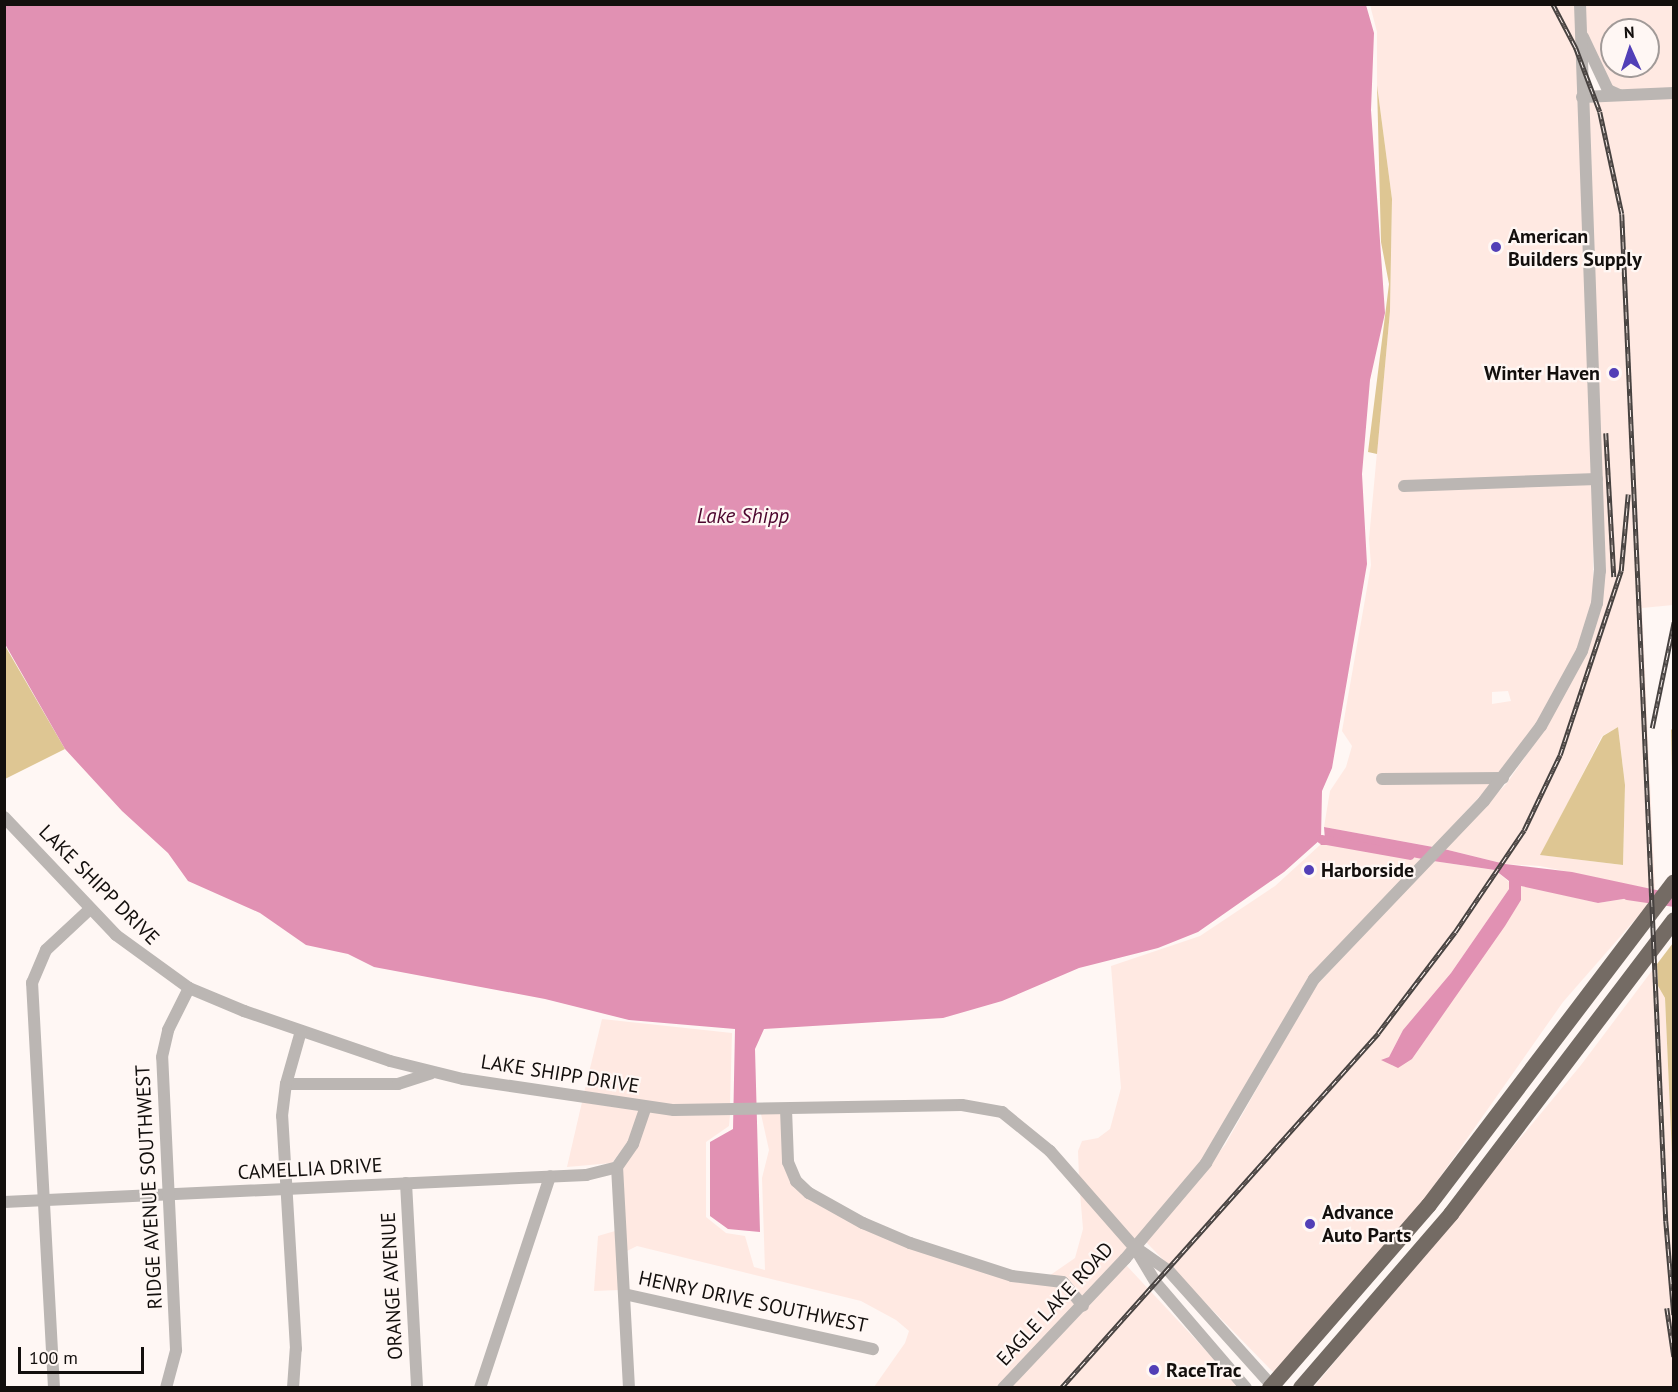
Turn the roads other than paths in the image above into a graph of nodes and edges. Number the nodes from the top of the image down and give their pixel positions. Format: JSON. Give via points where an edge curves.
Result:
{"nodes":[{"id":1,"x":1580,"y":4,"type":"edge"},
{"id":2,"x":1581,"y":31,"type":"junction"},
{"id":3,"x":1674,"y":93,"type":"edge"},
{"id":4,"x":1619,"y":95,"type":"junction"},
{"id":5,"x":1582,"y":97,"type":"junction"},
{"id":6,"x":1597,"y":479,"type":"junction"},
{"id":7,"x":1404,"y":486,"type":"dead end"},
{"id":8,"x":1503,"y":778,"type":"junction"},
{"id":9,"x":1382,"y":779,"type":"dead end"},
{"id":10,"x":4,"y":817,"type":"edge"},
{"id":11,"x":1674,"y":882,"type":"edge"},
{"id":12,"x":90,"y":909,"type":"junction"},
{"id":13,"x":1674,"y":920,"type":"edge"},
{"id":14,"x":189,"y":988,"type":"junction"},
{"id":15,"x":301,"y":1031,"type":"junction"},
{"id":16,"x":431,"y":1073,"type":"junction"},
{"id":17,"x":286,"y":1084,"type":"junction"},
{"id":18,"x":646,"y":1107,"type":"junction"},
{"id":19,"x":781,"y":1109,"type":"junction"},
{"id":20,"x":617,"y":1167,"type":"junction"},
{"id":21,"x":550,"y":1176,"type":"junction"},
{"id":22,"x":406,"y":1184,"type":"junction"},
{"id":23,"x":287,"y":1190,"type":"junction"},
{"id":24,"x":169,"y":1196,"type":"junction"},
{"id":25,"x":44,"y":1201,"type":"junction"},
{"id":26,"x":4,"y":1202,"type":"edge"},
{"id":27,"x":1135,"y":1248,"type":"junction"},
{"id":28,"x":624,"y":1294,"type":"junction"},
{"id":29,"x":1083,"y":1306,"type":"junction"},
{"id":30,"x":873,"y":1349,"type":"dead end"},
{"id":31,"x":630,"y":1387,"type":"edge"},
{"id":32,"x":1271,"y":1387,"type":"edge"},
{"id":33,"x":54,"y":1388,"type":"edge"},
{"id":34,"x":166,"y":1388,"type":"edge"},
{"id":35,"x":293,"y":1388,"type":"edge"},
{"id":36,"x":417,"y":1388,"type":"edge"},
{"id":37,"x":480,"y":1388,"type":"edge"},
{"id":38,"x":1003,"y":1388,"type":"edge"},
{"id":39,"x":1246,"y":1388,"type":"edge"},
{"id":40,"x":1301,"y":1388,"type":"edge"}],
"edges":[{"from":1,"to":2,"type":"street","name":"EAGLE LAKE ROAD"},
{"from":2,"to":4,"type":"street","via":[[1608,90]]},
{"from":2,"to":5,"type":"street","name":"EAGLE LAKE ROAD"},
{"from":3,"to":4,"type":"street"},
{"from":4,"to":5,"type":"street"},
{"from":5,"to":6,"type":"street","name":"EAGLE LAKE ROAD"},
{"from":6,"to":7,"type":"street"},
{"from":6,"to":8,"type":"street","name":"EAGLE LAKE ROAD","via":[[1600,571],[1589,631],[1565,687]]},
{"from":8,"to":9,"type":"street"},
{"from":8,"to":27,"type":"street","name":"EAGLE LAKE ROAD","via":[[1314,979],[1287,1020],[1221,1142]]},
{"from":10,"to":12,"type":"street","name":"LAKE SHIPP DRIVE"},
{"from":11,"to":32,"type":"highway","via":[[1429,1205]]},
{"from":12,"to":14,"type":"street","name":"LAKE SHIPP DRIVE","via":[[145,960]]},
{"from":12,"to":25,"type":"street","via":[[46,950],[32,983]]},
{"from":13,"to":40,"type":"highway","via":[[1444,1222]]},
{"from":14,"to":15,"type":"street","name":"LAKE SHIPP DRIVE"},
{"from":14,"to":24,"type":"street","name":"RIDGE AVENUE SOUTHWEST","via":[[168,1030],[162,1057]]},
{"from":15,"to":16,"type":"street","name":"LAKE SHIPP DRIVE"},
{"from":15,"to":17,"type":"street"},
{"from":16,"to":17,"type":"street","via":[[398,1084]]},
{"from":16,"to":18,"type":"street","name":"LAKE SHIPP DRIVE"},
{"from":17,"to":23,"type":"street","via":[[282,1116]]},
{"from":18,"to":19,"type":"street","name":"LAKE SHIPP DRIVE"},
{"from":18,"to":20,"type":"street","via":[[633,1144]]},
{"from":19,"to":27,"type":"street","name":"LAKE SHIPP DRIVE","via":[[962,1105],[1002,1112],[1043,1144]]},
{"from":19,"to":29,"type":"street","via":[[788,1162],[796,1180],[809,1193],[863,1224],[910,1243],[1012,1276],[1063,1282]]},
{"from":20,"to":21,"type":"street","name":"CAMELLIA DRIVE","via":[[586,1175]]},
{"from":20,"to":28,"type":"street"},
{"from":21,"to":22,"type":"street","name":"CAMELLIA DRIVE"},
{"from":21,"to":37,"type":"street"},
{"from":22,"to":23,"type":"street","name":"CAMELLIA DRIVE"},
{"from":22,"to":36,"type":"street","name":"ORANGE AVENUE"},
{"from":23,"to":24,"type":"street","name":"CAMELLIA DRIVE"},
{"from":23,"to":35,"type":"street","via":[[296,1349]]},
{"from":24,"to":25,"type":"street","name":"CAMELLIA DRIVE"},
{"from":24,"to":34,"type":"street","name":"RIDGE AVENUE SOUTHWEST","via":[[176,1350]]},
{"from":25,"to":26,"type":"street","name":"CAMELLIA DRIVE"},
{"from":25,"to":33,"type":"street"},
{"from":27,"to":29,"type":"street","name":"EAGLE LAKE ROAD"},
{"from":27,"to":32,"type":"street","via":[[1168,1270]]},
{"from":27,"to":39,"type":"street","via":[[1156,1283]]},
{"from":28,"to":30,"type":"street","name":"HENRY DRIVE SOUTHWEST"},
{"from":28,"to":31,"type":"street"},
{"from":29,"to":38,"type":"street","name":"EAGLE LAKE ROAD"}]}
